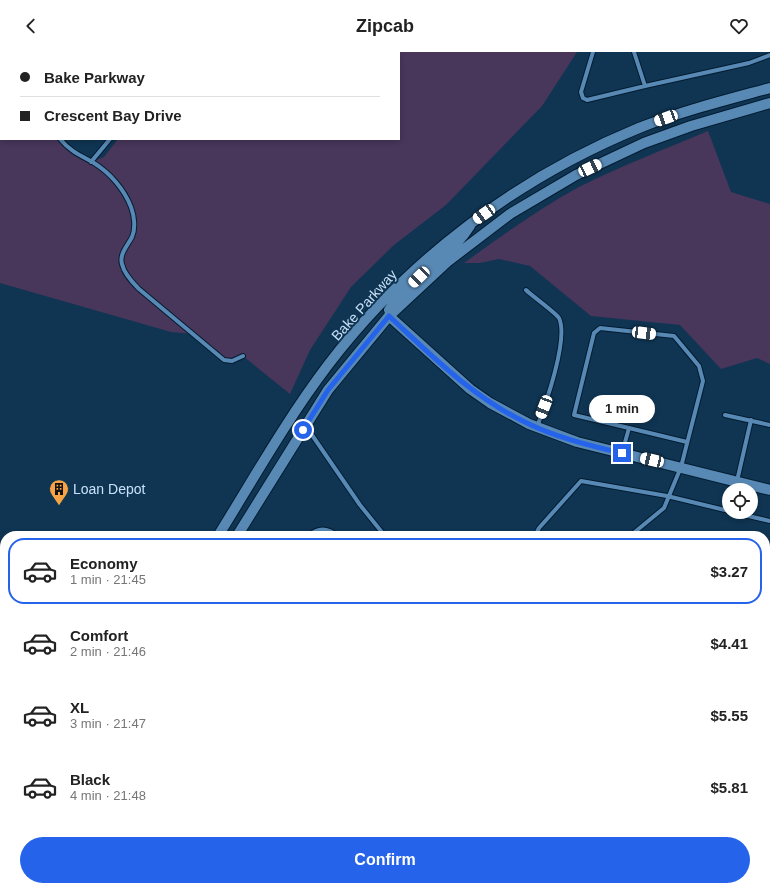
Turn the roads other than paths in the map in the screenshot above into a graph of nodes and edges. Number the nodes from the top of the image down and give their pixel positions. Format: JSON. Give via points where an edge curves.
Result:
{"nodes":[{"id":1,"x":593,"y":52,"type":"edge"},
{"id":2,"x":634,"y":52,"type":"edge"},
{"id":3,"x":770,"y":55,"type":"edge"},
{"id":4,"x":645,"y":86,"type":"junction"},
{"id":5,"x":770,"y":88,"type":"edge"},
{"id":6,"x":770,"y":103,"type":"edge"},
{"id":7,"x":61,"y":140,"type":"edge"},
{"id":8,"x":109,"y":140,"type":"edge"},
{"id":9,"x":91,"y":162,"type":"junction"},
{"id":10,"x":473,"y":222,"type":"junction"},
{"id":11,"x":526,"y":290,"type":"dead end"},
{"id":12,"x":389,"y":316,"type":"junction"},
{"id":13,"x":243,"y":356,"type":"dead end"},
{"id":14,"x":725,"y":415,"type":"dead end"},
{"id":15,"x":751,"y":420,"type":"junction"},
{"id":16,"x":770,"y":425,"type":"edge"},
{"id":17,"x":537,"y":428,"type":"junction"},
{"id":18,"x":629,"y":428,"type":"junction"},
{"id":19,"x":303,"y":430,"type":"junction"},
{"id":20,"x":688,"y":442,"type":"junction"},
{"id":21,"x":622,"y":453,"type":"junction"},
{"id":22,"x":682,"y":467,"type":"junction"},
{"id":23,"x":737,"y":481,"type":"junction"},
{"id":24,"x":770,"y":490,"type":"edge"},
{"id":25,"x":667,"y":496,"type":"junction"},
{"id":26,"x":722,"y":510,"type":"edge"},
{"id":27,"x":758,"y":518,"type":"edge"},
{"id":28,"x":770,"y":521,"type":"edge"},
{"id":29,"x":221,"y":531,"type":"edge"},
{"id":30,"x":240,"y":531,"type":"edge"},
{"id":31,"x":317,"y":531,"type":"edge"},
{"id":32,"x":331,"y":531,"type":"edge"},
{"id":33,"x":381,"y":531,"type":"edge"},
{"id":34,"x":538,"y":531,"type":"edge"},
{"id":35,"x":636,"y":531,"type":"edge"}],
"edges":[{"from":1,"to":4,"type":"lane","via":[[581,92],[583,98],[587,100]]},
{"from":2,"to":4,"type":"lane"},
{"from":3,"to":4,"type":"lane"},
{"from":5,"to":10,"type":"main road","name":"Bake Parkway","via":[[693,108],[639,128],[563,164]]},
{"from":6,"to":12,"type":"main road","name":"Bake Parkway","via":[[691,126],[576,175],[510,214],[447,262]]},
{"from":7,"to":9,"type":"lane","via":[[71,151]]},
{"from":8,"to":9,"type":"lane"},
{"from":9,"to":13,"type":"lane","via":[[106,172],[117,184],[131,207],[134,228],[122,256],[122,264],[134,283],[224,360],[232,362]]},
{"from":10,"to":12,"type":"main road","via":[[462,240],[399,295],[388,311]]},
{"from":10,"to":29,"type":"main road","name":"Bake Parkway","via":[[418,267],[379,306],[329,364],[290,419]]},
{"from":11,"to":17,"type":"lane","via":[[558,318],[562,338],[548,399]]},
{"from":12,"to":17,"type":"main road","via":[[470,389],[512,416]]},
{"from":12,"to":19,"type":"main road","name":"Bake Parkway","via":[[328,390]]},
{"from":14,"to":15,"type":"lane"},
{"from":15,"to":16,"type":"lane"},
{"from":15,"to":23,"type":"lane"},
{"from":17,"to":21,"type":"main road","via":[[577,442]]},
{"from":18,"to":20,"type":"lane"},
{"from":18,"to":20,"type":"lane","via":[[574,415],[594,333],[600,328],[674,336],[699,366],[702,381]]},
{"from":18,"to":21,"type":"lane"},
{"from":19,"to":30,"type":"main road","name":"Bake Parkway"},
{"from":19,"to":33,"type":"lane","via":[[312,435],[360,506]]},
{"from":20,"to":22,"type":"lane"},
{"from":21,"to":22,"type":"main road"},
{"from":22,"to":23,"type":"main road"},
{"from":22,"to":25,"type":"lane"},
{"from":23,"to":24,"type":"main road"},
{"from":25,"to":26,"type":"lane"},
{"from":25,"to":34,"type":"lane","via":[[581,481]]},
{"from":25,"to":35,"type":"lane","via":[[664,508]]},
{"from":27,"to":28,"type":"lane"},
{"from":31,"to":32,"type":"lane"}]}
